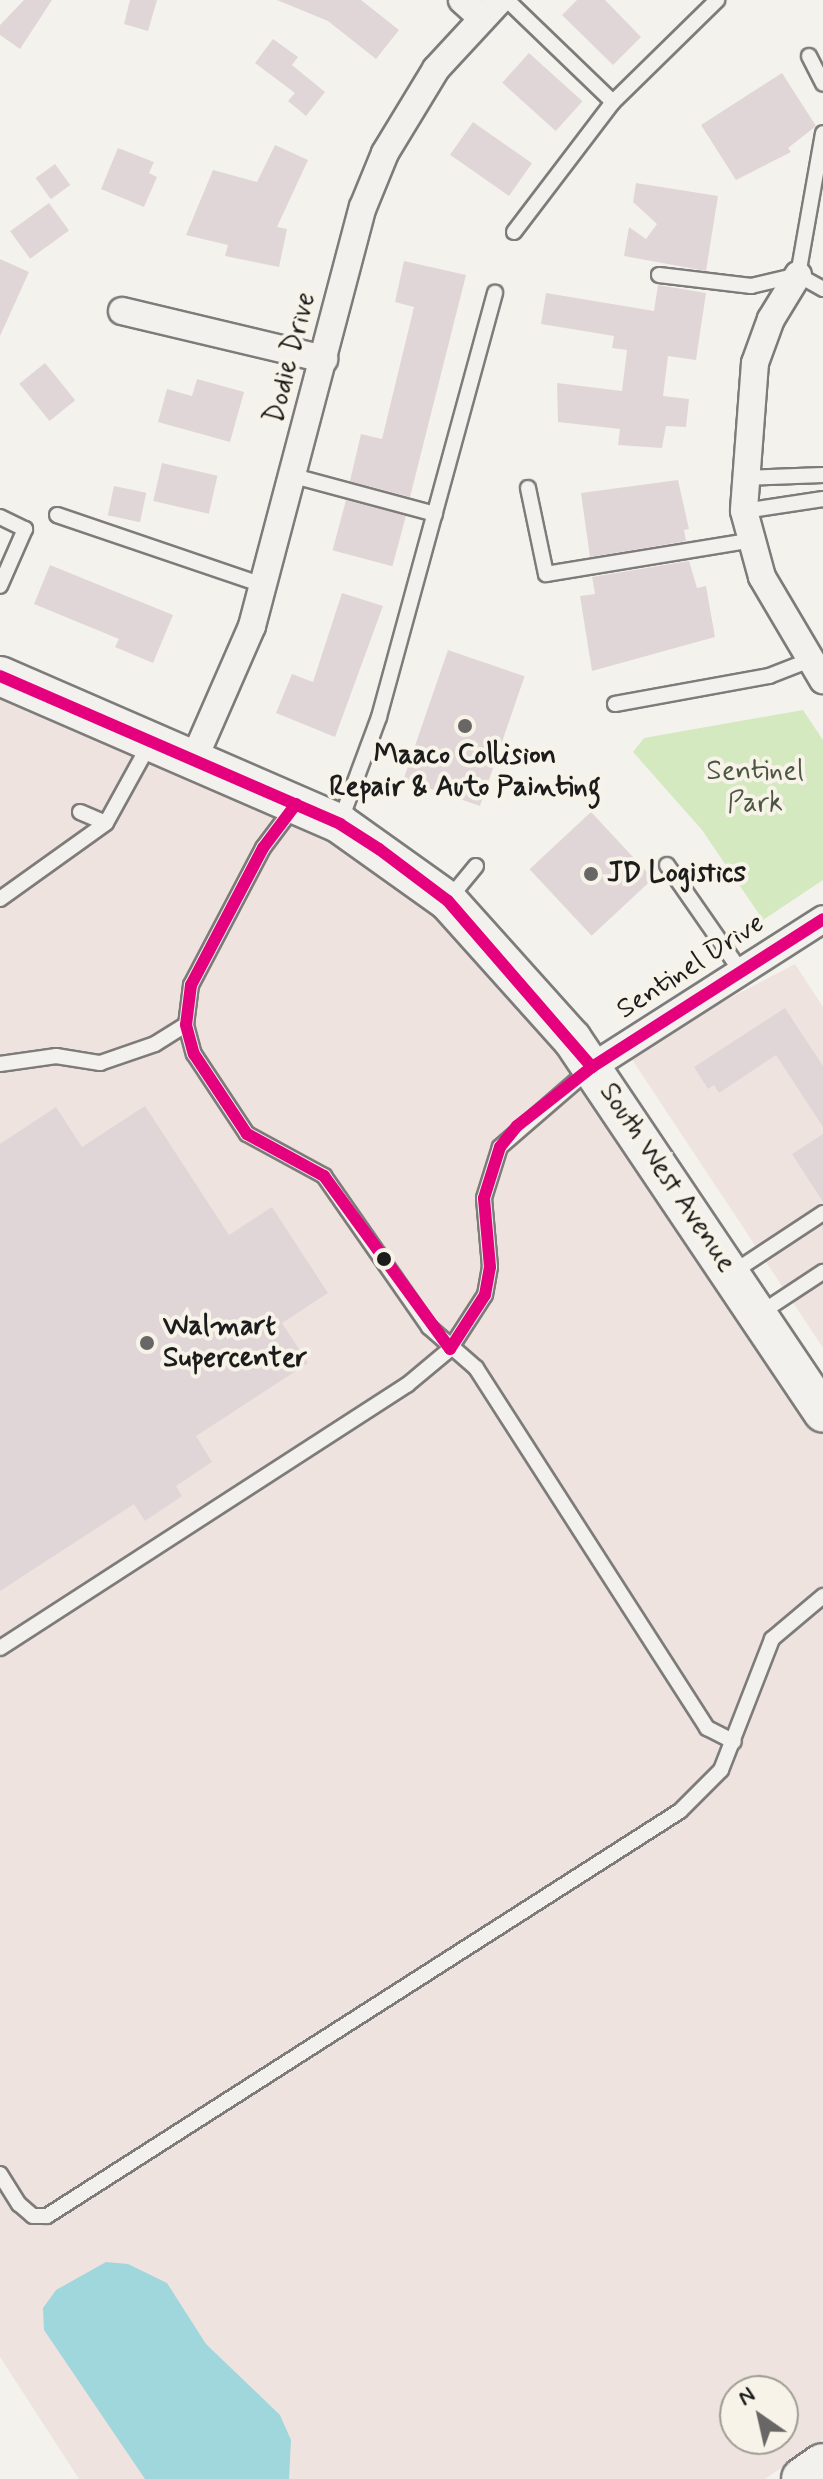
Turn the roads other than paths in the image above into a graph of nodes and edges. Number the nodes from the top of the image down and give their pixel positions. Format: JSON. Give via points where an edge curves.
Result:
{"nodes":[{"id":1,"x":462,"y":0,"type":"edge"},
{"id":2,"x":507,"y":0,"type":"edge"},
{"id":3,"x":717,"y":0,"type":"edge"},
{"id":4,"x":491,"y":9,"type":"edge"},
{"id":5,"x":809,"y":56,"type":"dead end"},
{"id":6,"x":823,"y":84,"type":"edge"},
{"id":7,"x":613,"y":102,"type":"junction"},
{"id":8,"x":823,"y":133,"type":"edge"},
{"id":9,"x":514,"y":232,"type":"dead end"},
{"id":10,"x":659,"y":275,"type":"dead end"},
{"id":11,"x":798,"y":275,"type":"junction"},
{"id":12,"x":823,"y":289,"type":"edge"},
{"id":13,"x":495,"y":293,"type":"dead end"},
{"id":14,"x":122,"y":311,"type":"dead end"},
{"id":15,"x":324,"y":359,"type":"junction"},
{"id":16,"x":823,"y":475,"type":"edge"},
{"id":17,"x":294,"y":476,"type":"junction"},
{"id":18,"x":742,"y":478,"type":"junction"},
{"id":19,"x":528,"y":488,"type":"dead end"},
{"id":20,"x":823,"y":499,"type":"edge"},
{"id":21,"x":744,"y":511,"type":"junction"},
{"id":22,"x":435,"y":514,"type":"junction"},
{"id":23,"x":57,"y":515,"type":"dead end"},
{"id":24,"x":0,"y":517,"type":"edge"},
{"id":25,"x":748,"y":541,"type":"junction"},
{"id":26,"x":0,"y":586,"type":"edge"},
{"id":27,"x":265,"y":586,"type":"junction"},
{"id":28,"x":816,"y":670,"type":"edge"},
{"id":29,"x":0,"y":676,"type":"edge"},
{"id":30,"x":615,"y":704,"type":"dead end"},
{"id":31,"x":150,"y":742,"type":"junction"},
{"id":32,"x":194,"y":759,"type":"junction"},
{"id":33,"x":296,"y":804,"type":"junction"},
{"id":34,"x":80,"y":812,"type":"dead end"},
{"id":35,"x":106,"y":823,"type":"junction"},
{"id":36,"x":340,"y":824,"type":"junction"},
{"id":37,"x":667,"y":865,"type":"dead end"},
{"id":38,"x":476,"y":866,"type":"dead end"},
{"id":39,"x":0,"y":899,"type":"edge"},
{"id":40,"x":448,"y":901,"type":"junction"},
{"id":41,"x":823,"y":919,"type":"edge"},
{"id":42,"x":742,"y":973,"type":"junction"},
{"id":43,"x":186,"y":1025,"type":"junction"},
{"id":44,"x":0,"y":1064,"type":"edge"},
{"id":45,"x":592,"y":1067,"type":"junction"},
{"id":46,"x":823,"y":1213,"type":"edge"},
{"id":47,"x":731,"y":1273,"type":"junction"},
{"id":48,"x":822,"y":1275,"type":"edge"},
{"id":49,"x":759,"y":1315,"type":"junction"},
{"id":50,"x":450,"y":1349,"type":"junction"},
{"id":51,"x":823,"y":1413,"type":"edge"},
{"id":52,"x":823,"y":1596,"type":"edge"},
{"id":53,"x":0,"y":1648,"type":"edge"},
{"id":54,"x":734,"y":1742,"type":"junction"},
{"id":55,"x":0,"y":2174,"type":"edge"},
{"id":56,"x":823,"y":2465,"type":"edge"},
{"id":57,"x":803,"y":2479,"type":"edge"}],
"edges":[{"from":1,"to":4,"type":"street"},
{"from":2,"to":7,"type":"lane"},
{"from":3,"to":7,"type":"lane"},
{"from":4,"to":15,"type":"street","name":"Dodie Drive","via":[[436,69],[385,153],[363,207]]},
{"from":5,"to":6,"type":"lane"},
{"from":7,"to":9,"type":"lane"},
{"from":8,"to":11,"type":"lane"},
{"from":10,"to":11,"type":"lane","via":[[751,286]]},
{"from":11,"to":12,"type":"lane"},
{"from":11,"to":18,"type":"street","via":[[771,319],[755,363]]},
{"from":13,"to":22,"type":"lane"},
{"from":14,"to":15,"type":"street"},
{"from":15,"to":17,"type":"street","name":"Dodie Drive"},
{"from":16,"to":18,"type":"lane"},
{"from":17,"to":22,"type":"lane"},
{"from":17,"to":27,"type":"street","name":"Dodie Drive"},
{"from":18,"to":21,"type":"street"},
{"from":19,"to":25,"type":"lane","via":[[546,574]]},
{"from":20,"to":21,"type":"lane"},
{"from":21,"to":25,"type":"street"},
{"from":22,"to":36,"type":"lane","via":[[379,717]]},
{"from":23,"to":27,"type":"lane"},
{"from":24,"to":26,"type":"lane","via":[[25,529]]},
{"from":25,"to":28,"type":"street"},
{"from":27,"to":32,"type":"street","name":"Dodie Drive"},
{"from":28,"to":30,"type":"lane"},
{"from":29,"to":31,"type":"street","name":"South West Avenue"},
{"from":31,"to":32,"type":"street","name":"South West Avenue"},
{"from":31,"to":35,"type":"lane"},
{"from":32,"to":33,"type":"street","name":"South West Avenue"},
{"from":33,"to":36,"type":"street","name":"South West Avenue"},
{"from":33,"to":43,"type":"lane","via":[[263,848],[191,985]]},
{"from":34,"to":35,"type":"lane"},
{"from":35,"to":39,"type":"lane"},
{"from":36,"to":40,"type":"street","name":"South West Avenue"},
{"from":37,"to":42,"type":"lane","via":[[687,905]]},
{"from":38,"to":40,"type":"lane"},
{"from":40,"to":45,"type":"street","name":"South West Avenue"},
{"from":41,"to":42,"type":"street","name":"Sentinel Drive"},
{"from":42,"to":45,"type":"street","name":"Sentinel Drive"},
{"from":43,"to":44,"type":"lane","via":[[155,1044],[100,1063],[56,1056]]},
{"from":43,"to":50,"type":"lane","via":[[194,1054],[247,1134],[324,1176]]},
{"from":45,"to":47,"type":"street","name":"South West Avenue"},
{"from":45,"to":50,"type":"lane","via":[[500,1147],[484,1198],[490,1267],[485,1295]]},
{"from":46,"to":47,"type":"lane","via":[[795,1225]]},
{"from":47,"to":49,"type":"street","name":"South West Avenue"},
{"from":48,"to":49,"type":"lane"},
{"from":49,"to":51,"type":"street","name":"South West Avenue"},
{"from":50,"to":53,"type":"lane","via":[[407,1385]]},
{"from":50,"to":54,"type":"lane","via":[[476,1368],[707,1728]]},
{"from":52,"to":54,"type":"lane","via":[[772,1639]]},
{"from":54,"to":55,"type":"lane","via":[[721,1770],[680,1811],[47,2216],[33,2216],[19,2204]]},
{"from":56,"to":57,"type":"main road"}]}
